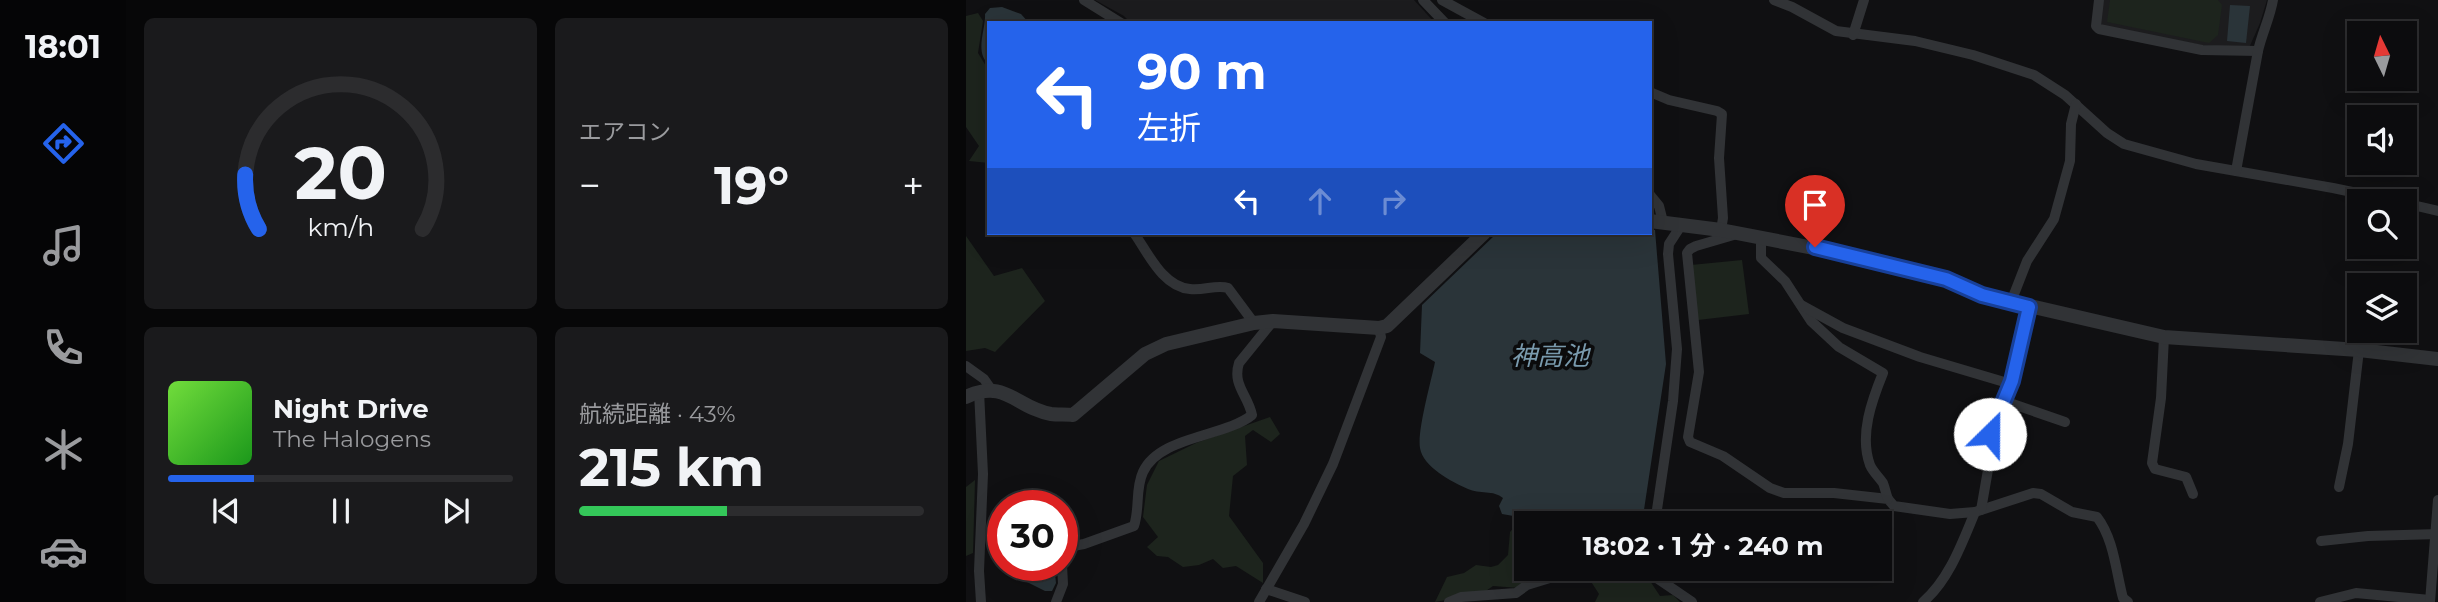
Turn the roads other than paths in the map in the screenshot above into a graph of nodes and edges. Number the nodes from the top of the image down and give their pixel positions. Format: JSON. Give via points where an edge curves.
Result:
{"nodes":[{"id":1,"x":1084,"y":0,"type":"edge"},
{"id":2,"x":1423,"y":0,"type":"edge"},
{"id":3,"x":1443,"y":0,"type":"edge"},
{"id":4,"x":1774,"y":0,"type":"edge"},
{"id":5,"x":1864,"y":0,"type":"edge"},
{"id":6,"x":2099,"y":0,"type":"edge"},
{"id":7,"x":2273,"y":0,"type":"edge"},
{"id":8,"x":1118,"y":21,"type":"edge"},
{"id":9,"x":1443,"y":21,"type":"edge"},
{"id":10,"x":1480,"y":21,"type":"edge"},
{"id":11,"x":1853,"y":35,"type":"junction"},
{"id":12,"x":2258,"y":51,"type":"junction"},
{"id":13,"x":1652,"y":93,"type":"edge"},
{"id":14,"x":2076,"y":104,"type":"junction"},
{"id":15,"x":2236,"y":171,"type":"junction"},
{"id":16,"x":2347,"y":192,"type":"edge"},
{"id":17,"x":1652,"y":197,"type":"edge"},
{"id":18,"x":2417,"y":207,"type":"edge"},
{"id":19,"x":2438,"y":211,"type":"edge"},
{"id":20,"x":1657,"y":221,"type":"edge"},
{"id":21,"x":1682,"y":224,"type":"junction"},
{"id":22,"x":1721,"y":230,"type":"junction"},
{"id":23,"x":1740,"y":233,"type":"junction"},
{"id":24,"x":1135,"y":235,"type":"edge"},
{"id":25,"x":1482,"y":235,"type":"edge"},
{"id":26,"x":1761,"y":237,"type":"junction"},
{"id":27,"x":2011,"y":302,"type":"junction"},
{"id":28,"x":1799,"y":303,"type":"junction"},
{"id":29,"x":2029,"y":307,"type":"junction"},
{"id":30,"x":1273,"y":321,"type":"junction"},
{"id":31,"x":1254,"y":323,"type":"junction"},
{"id":32,"x":1379,"y":328,"type":"junction"},
{"id":33,"x":2164,"y":337,"type":"junction"},
{"id":34,"x":2359,"y":350,"type":"junction"},
{"id":35,"x":2438,"y":359,"type":"edge"},
{"id":36,"x":966,"y":366,"type":"edge"},
{"id":37,"x":2011,"y":384,"type":"junction"},
{"id":38,"x":979,"y":392,"type":"edge"},
{"id":39,"x":2004,"y":401,"type":"junction"},
{"id":40,"x":2065,"y":422,"type":"dead end"},
{"id":41,"x":2339,"y":487,"type":"dead end"},
{"id":42,"x":2193,"y":494,"type":"dead end"},
{"id":43,"x":1888,"y":499,"type":"junction"},
{"id":44,"x":2438,"y":500,"type":"edge"},
{"id":45,"x":1657,"y":511,"type":"edge"},
{"id":46,"x":1978,"y":511,"type":"junction"},
{"id":47,"x":2436,"y":534,"type":"edge"},
{"id":48,"x":2321,"y":541,"type":"dead end"},
{"id":49,"x":1078,"y":545,"type":"edge"},
{"id":50,"x":1063,"y":581,"type":"edge"},
{"id":51,"x":1538,"y":581,"type":"edge"},
{"id":52,"x":1663,"y":581,"type":"edge"},
{"id":53,"x":1266,"y":589,"type":"junction"},
{"id":54,"x":2430,"y":601,"type":"edge"},
{"id":55,"x":981,"y":602,"type":"edge"},
{"id":56,"x":1056,"y":602,"type":"edge"},
{"id":57,"x":1259,"y":602,"type":"edge"},
{"id":58,"x":1305,"y":602,"type":"edge"},
{"id":59,"x":1448,"y":602,"type":"edge"},
{"id":60,"x":1692,"y":602,"type":"edge"},
{"id":61,"x":1923,"y":602,"type":"edge"},
{"id":62,"x":2128,"y":602,"type":"edge"},
{"id":63,"x":2320,"y":602,"type":"edge"}],
"edges":[{"from":1,"to":8,"type":"street"},
{"from":2,"to":9,"type":"street"},
{"from":3,"to":10,"type":"street"},
{"from":4,"to":11,"type":"street"},
{"from":5,"to":11,"type":"street"},
{"from":6,"to":12,"type":"street","via":[[2099,29],[2202,50]]},
{"from":7,"to":12,"type":"street"},
{"from":11,"to":14,"type":"street","via":[[1915,41],[1973,55],[2035,75]]},
{"from":12,"to":15,"type":"street"},
{"from":13,"to":22,"type":"street","via":[[1722,114]]},
{"from":14,"to":15,"type":"street","via":[[2124,144]]},
{"from":14,"to":27,"type":"street","via":[[2070,161],[2054,219],[2026,261]]},
{"from":15,"to":16,"type":"street"},
{"from":17,"to":20,"type":"street","via":[[1659,206]]},
{"from":18,"to":19,"type":"street"},
{"from":20,"to":21,"type":"street"},
{"from":21,"to":22,"type":"street"},
{"from":21,"to":45,"type":"street","via":[[1668,254],[1677,349]]},
{"from":22,"to":23,"type":"street"},
{"from":23,"to":26,"type":"street"},
{"from":23,"to":43,"type":"street","via":[[1687,253],[1699,372],[1690,442],[1784,493]]},
{"from":24,"to":31,"type":"street","via":[[1169,282],[1190,289],[1228,288]]},
{"from":25,"to":32,"type":"street","via":[[1387,326]]},
{"from":26,"to":27,"type":"street","via":[[1946,279]]},
{"from":26,"to":28,"type":"street","via":[[1761,258]]},
{"from":27,"to":29,"type":"street"},
{"from":28,"to":37,"type":"street","via":[[1843,328]]},
{"from":28,"to":43,"type":"street","via":[[1839,347],[1883,373],[1871,401],[1867,455]]},
{"from":29,"to":33,"type":"street"},
{"from":29,"to":37,"type":"street"},
{"from":30,"to":31,"type":"street"},
{"from":30,"to":32,"type":"street"},
{"from":30,"to":49,"type":"street","via":[[1236,371],[1237,385],[1252,415],[1162,452],[1142,472],[1134,526]]},
{"from":31,"to":38,"type":"street","via":[[1166,344],[1145,354],[1073,415],[1049,414]]},
{"from":32,"to":53,"type":"street","via":[[1381,337],[1333,464]]},
{"from":33,"to":34,"type":"street"},
{"from":33,"to":42,"type":"street","via":[[2152,463],[2155,469],[2186,477]]},
{"from":34,"to":35,"type":"street"},
{"from":34,"to":41,"type":"street"},
{"from":36,"to":38,"type":"street","via":[[985,379]]},
{"from":37,"to":39,"type":"street"},
{"from":38,"to":55,"type":"street"},
{"from":39,"to":40,"type":"street"},
{"from":39,"to":46,"type":"street","via":[[1990,434],[1989,464]]},
{"from":43,"to":46,"type":"street","via":[[1894,506],[1950,514]]},
{"from":44,"to":47,"type":"street"},
{"from":46,"to":61,"type":"street","via":[[1935,592]]},
{"from":46,"to":62,"type":"street","via":[[2033,493],[2071,512],[2097,517]]},
{"from":47,"to":48,"type":"street"},
{"from":47,"to":54,"type":"street"},
{"from":50,"to":56,"type":"street"},
{"from":51,"to":59,"type":"street","via":[[1516,593]]},
{"from":52,"to":60,"type":"street"},
{"from":53,"to":57,"type":"street"},
{"from":53,"to":58,"type":"street"},
{"from":54,"to":63,"type":"street","via":[[2356,593]]}]}
